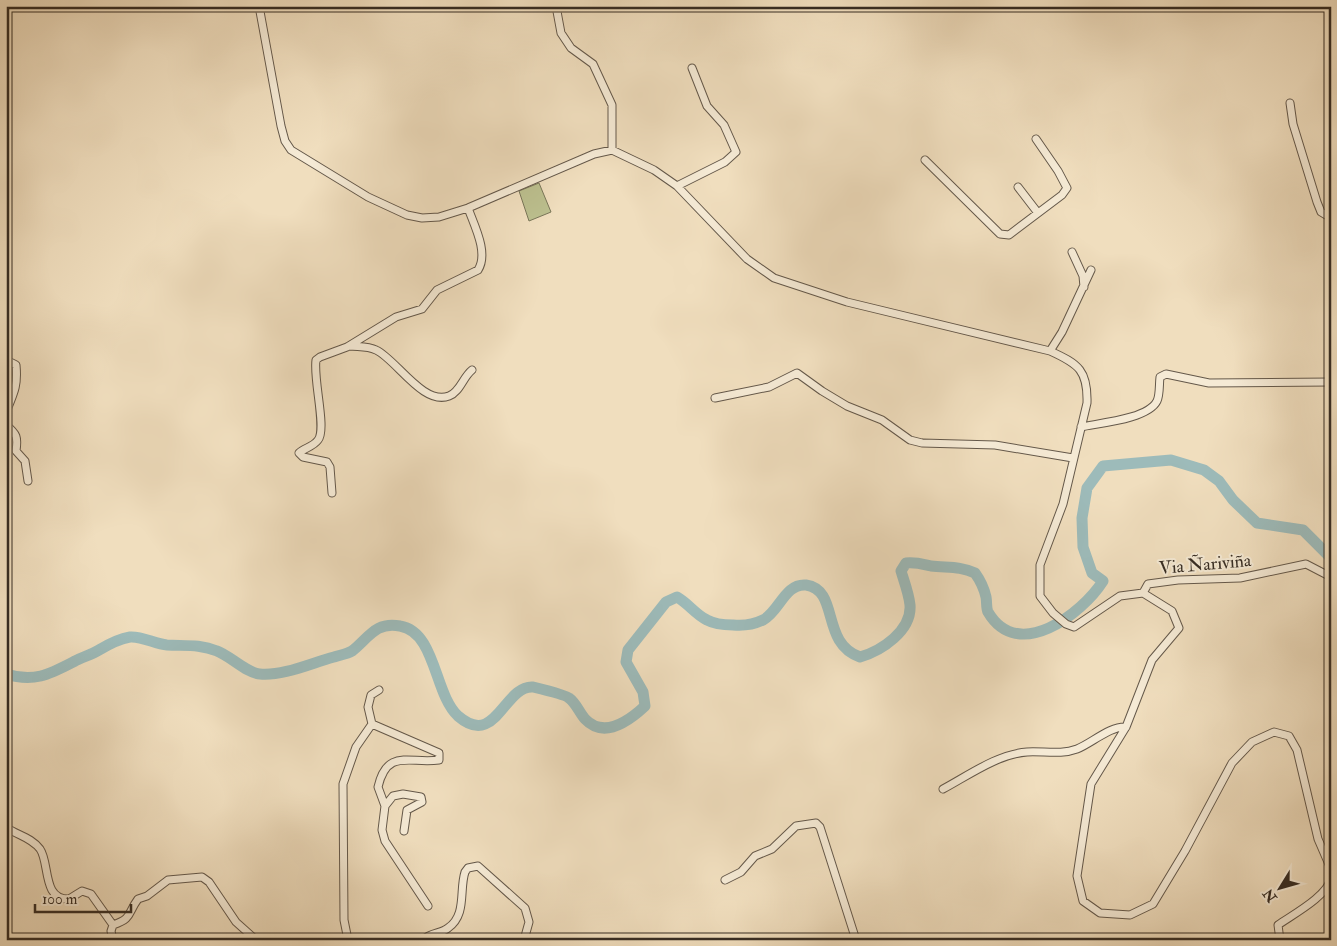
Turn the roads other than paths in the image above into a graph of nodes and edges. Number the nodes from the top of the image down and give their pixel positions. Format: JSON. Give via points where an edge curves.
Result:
{"nodes":[{"id":1,"x":259,"y":6,"type":"edge"},
{"id":2,"x":556,"y":6,"type":"edge"},
{"id":3,"x":692,"y":68,"type":"dead end"},
{"id":4,"x":1290,"y":103,"type":"dead end"},
{"id":5,"x":1036,"y":139,"type":"dead end"},
{"id":6,"x":612,"y":150,"type":"junction"},
{"id":7,"x":925,"y":160,"type":"dead end"},
{"id":8,"x":677,"y":186,"type":"junction"},
{"id":9,"x":1018,"y":187,"type":"dead end"},
{"id":10,"x":468,"y":208,"type":"junction"},
{"id":11,"x":1038,"y":212,"type":"junction"},
{"id":12,"x":1331,"y":218,"type":"edge"},
{"id":13,"x":1072,"y":252,"type":"dead end"},
{"id":14,"x":1091,"y":270,"type":"dead end"},
{"id":15,"x":1084,"y":287,"type":"junction"},
{"id":16,"x":350,"y":346,"type":"junction"},
{"id":17,"x":1050,"y":351,"type":"junction"},
{"id":18,"x":6,"y":360,"type":"edge"},
{"id":19,"x":472,"y":370,"type":"dead end"},
{"id":20,"x":1331,"y":382,"type":"edge"},
{"id":21,"x":716,"y":398,"type":"dead end"},
{"id":22,"x":6,"y":412,"type":"edge"},
{"id":23,"x":6,"y":425,"type":"edge"},
{"id":24,"x":1081,"y":427,"type":"junction"},
{"id":25,"x":1073,"y":458,"type":"junction"},
{"id":26,"x":28,"y":481,"type":"dead end"},
{"id":27,"x":332,"y":494,"type":"dead end"},
{"id":28,"x":1331,"y":577,"type":"edge"},
{"id":29,"x":1142,"y":593,"type":"junction"},
{"id":30,"x":379,"y":690,"type":"dead end"},
{"id":31,"x":372,"y":724,"type":"junction"},
{"id":32,"x":1126,"y":727,"type":"junction"},
{"id":33,"x":943,"y":789,"type":"dead end"},
{"id":34,"x":385,"y":806,"type":"junction"},
{"id":35,"x":6,"y":827,"type":"edge"},
{"id":36,"x":404,"y":831,"type":"dead end"},
{"id":37,"x":1331,"y":869,"type":"edge"},
{"id":38,"x":1331,"y":878,"type":"edge"},
{"id":39,"x":725,"y":880,"type":"dead end"},
{"id":40,"x":428,"y":906,"type":"dead end"},
{"id":41,"x":113,"y":925,"type":"junction"},
{"id":42,"x":113,"y":940,"type":"edge"},
{"id":43,"x":256,"y":940,"type":"edge"},
{"id":44,"x":348,"y":940,"type":"edge"},
{"id":45,"x":423,"y":940,"type":"edge"},
{"id":46,"x":524,"y":940,"type":"edge"},
{"id":47,"x":856,"y":940,"type":"edge"},
{"id":48,"x":1280,"y":940,"type":"edge"}],
"edges":[{"from":1,"to":10,"type":"street","via":[[281,126],[291,150],[368,197],[407,215],[439,217]]},
{"from":2,"to":6,"type":"street","via":[[561,34],[571,48],[593,64],[612,105]]},
{"from":3,"to":8,"type":"street","via":[[707,106],[724,125],[736,152],[726,162]]},
{"from":4,"to":12,"type":"street","via":[[1293,124],[1317,202],[1321,212]]},
{"from":5,"to":11,"type":"street","via":[[1067,188]]},
{"from":6,"to":8,"type":"street","via":[[654,170]]},
{"from":6,"to":10,"type":"street","via":[[594,154]]},
{"from":7,"to":11,"type":"street","via":[[1004,236]]},
{"from":8,"to":17,"type":"street","via":[[747,259],[774,278],[847,302]]},
{"from":9,"to":11,"type":"street"},
{"from":10,"to":16,"type":"street","via":[[480,243],[478,270],[437,290],[422,309],[396,317]]},
{"from":13,"to":15,"type":"street","via":[[1083,276]]},
{"from":14,"to":15,"type":"street"},
{"from":15,"to":17,"type":"street"},
{"from":16,"to":19,"type":"street","via":[[378,350],[421,389],[442,397],[456,391],[465,375]]},
{"from":16,"to":27,"type":"street","via":[[316,360],[322,432],[316,442],[299,453],[303,457],[328,462]]},
{"from":17,"to":24,"type":"street","via":[[1069,360],[1085,378],[1087,404]]},
{"from":18,"to":22,"type":"street","via":[[16,365],[18,377],[17,389]]},
{"from":20,"to":24,"type":"street","via":[[1209,383],[1166,374],[1160,378],[1159,398],[1148,410],[1139,415]]},
{"from":21,"to":25,"type":"street","via":[[768,387],[797,373],[822,392],[846,406],[882,420],[910,440],[995,445]]},
{"from":23,"to":26,"type":"street","via":[[18,438],[16,451],[25,461]]},
{"from":24,"to":25,"type":"street"},
{"from":25,"to":29,"type":"street","via":[[1063,504],[1040,565],[1040,596],[1057,616],[1074,627],[1120,596]]},
{"from":28,"to":29,"type":"street","name":"Via Ñariviña","via":[[1306,564],[1240,578],[1148,584]]},
{"from":29,"to":32,"type":"street","via":[[1172,611],[1179,628],[1152,660]]},
{"from":30,"to":31,"type":"street","via":[[370,695],[368,707]]},
{"from":31,"to":34,"type":"street","via":[[440,756],[438,760],[424,762],[393,761],[385,767],[378,787]]},
{"from":31,"to":44,"type":"street","via":[[356,746],[343,784],[344,920]]},
{"from":32,"to":33,"type":"street","via":[[1077,749],[1027,752],[994,762]]},
{"from":32,"to":37,"type":"street","via":[[1091,784],[1077,876],[1083,901],[1100,913],[1130,915],[1153,904],[1232,763],[1252,742],[1274,732],[1289,736],[1297,750],[1318,839]]},
{"from":34,"to":36,"type":"street","via":[[393,796],[421,797],[422,802],[408,810]]},
{"from":34,"to":40,"type":"street","via":[[382,830],[385,841]]},
{"from":35,"to":41,"type":"street","via":[[40,849],[50,886],[59,897],[69,900],[82,891],[91,894]]},
{"from":38,"to":48,"type":"street","via":[[1319,896],[1278,925]]},
{"from":39,"to":47,"type":"street","via":[[741,872],[755,856],[772,849],[796,826],[816,823]]},
{"from":41,"to":42,"type":"street"},
{"from":41,"to":43,"type":"street","via":[[124,922],[138,900],[168,880],[202,877],[209,882],[236,922]]},
{"from":45,"to":46,"type":"street","via":[[455,922],[461,907],[465,872],[478,866],[525,908],[529,922]]}]}
